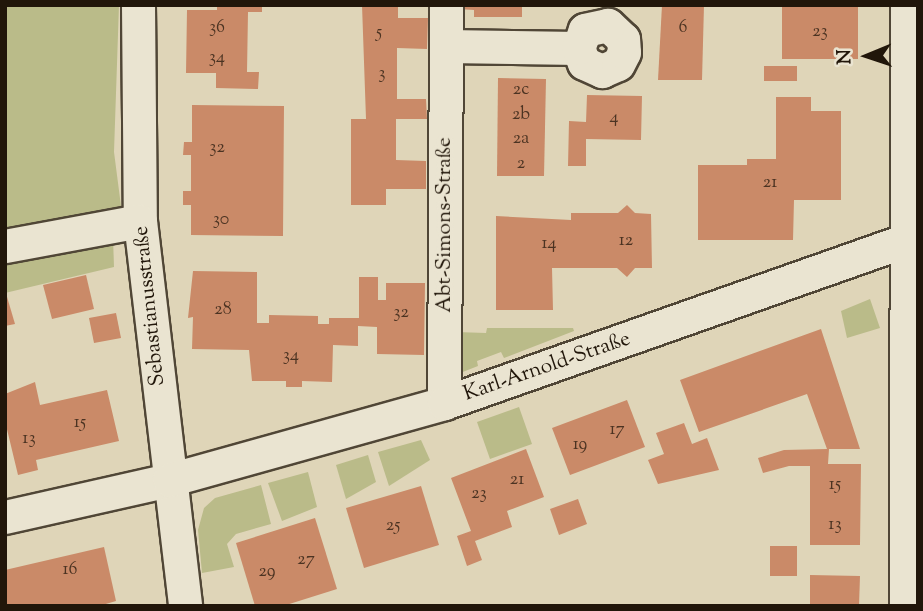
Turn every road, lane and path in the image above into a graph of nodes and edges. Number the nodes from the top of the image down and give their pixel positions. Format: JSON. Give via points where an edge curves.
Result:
{"nodes":[{"id":1,"x":138,"y":5,"type":"edge"},
{"id":2,"x":446,"y":5,"type":"edge"},
{"id":3,"x":906,"y":5,"type":"edge"},
{"id":4,"x":446,"y":46,"type":"junction"},
{"id":5,"x":578,"y":48,"type":"dead end"},
{"id":6,"x":140,"y":221,"type":"junction"},
{"id":7,"x":911,"y":238,"type":"edge"},
{"id":8,"x":5,"y":246,"type":"edge"},
{"id":9,"x":444,"y":403,"type":"junction"},
{"id":10,"x":911,"y":472,"type":"edge"},
{"id":11,"x":169,"y":480,"type":"junction"},
{"id":12,"x":5,"y":517,"type":"edge"},
{"id":13,"x":185,"y":606,"type":"edge"},
{"id":14,"x":906,"y":606,"type":"edge"}],
"edges":[{"from":1,"to":6,"type":"street","name":"Sebastianusstraße"},
{"from":2,"to":4,"type":"street","name":"Abt-Simons-Straße"},
{"from":3,"to":7,"type":"street"},
{"from":4,"to":5,"type":"street"},
{"from":4,"to":9,"type":"street","name":"Abt-Simons-Straße"},
{"from":6,"to":8,"type":"street"},
{"from":6,"to":11,"type":"street","name":"Sebastianusstraße"},
{"from":7,"to":9,"type":"street","name":"Karl-Arnold-Straße"},
{"from":7,"to":10,"type":"street"},
{"from":9,"to":11,"type":"street","name":"Karl-Arnold-Straße"},
{"from":10,"to":14,"type":"street"},
{"from":11,"to":12,"type":"street","name":"Karl-Arnold-Straße"},
{"from":11,"to":13,"type":"street","name":"Sebastianusstraße"}]}
